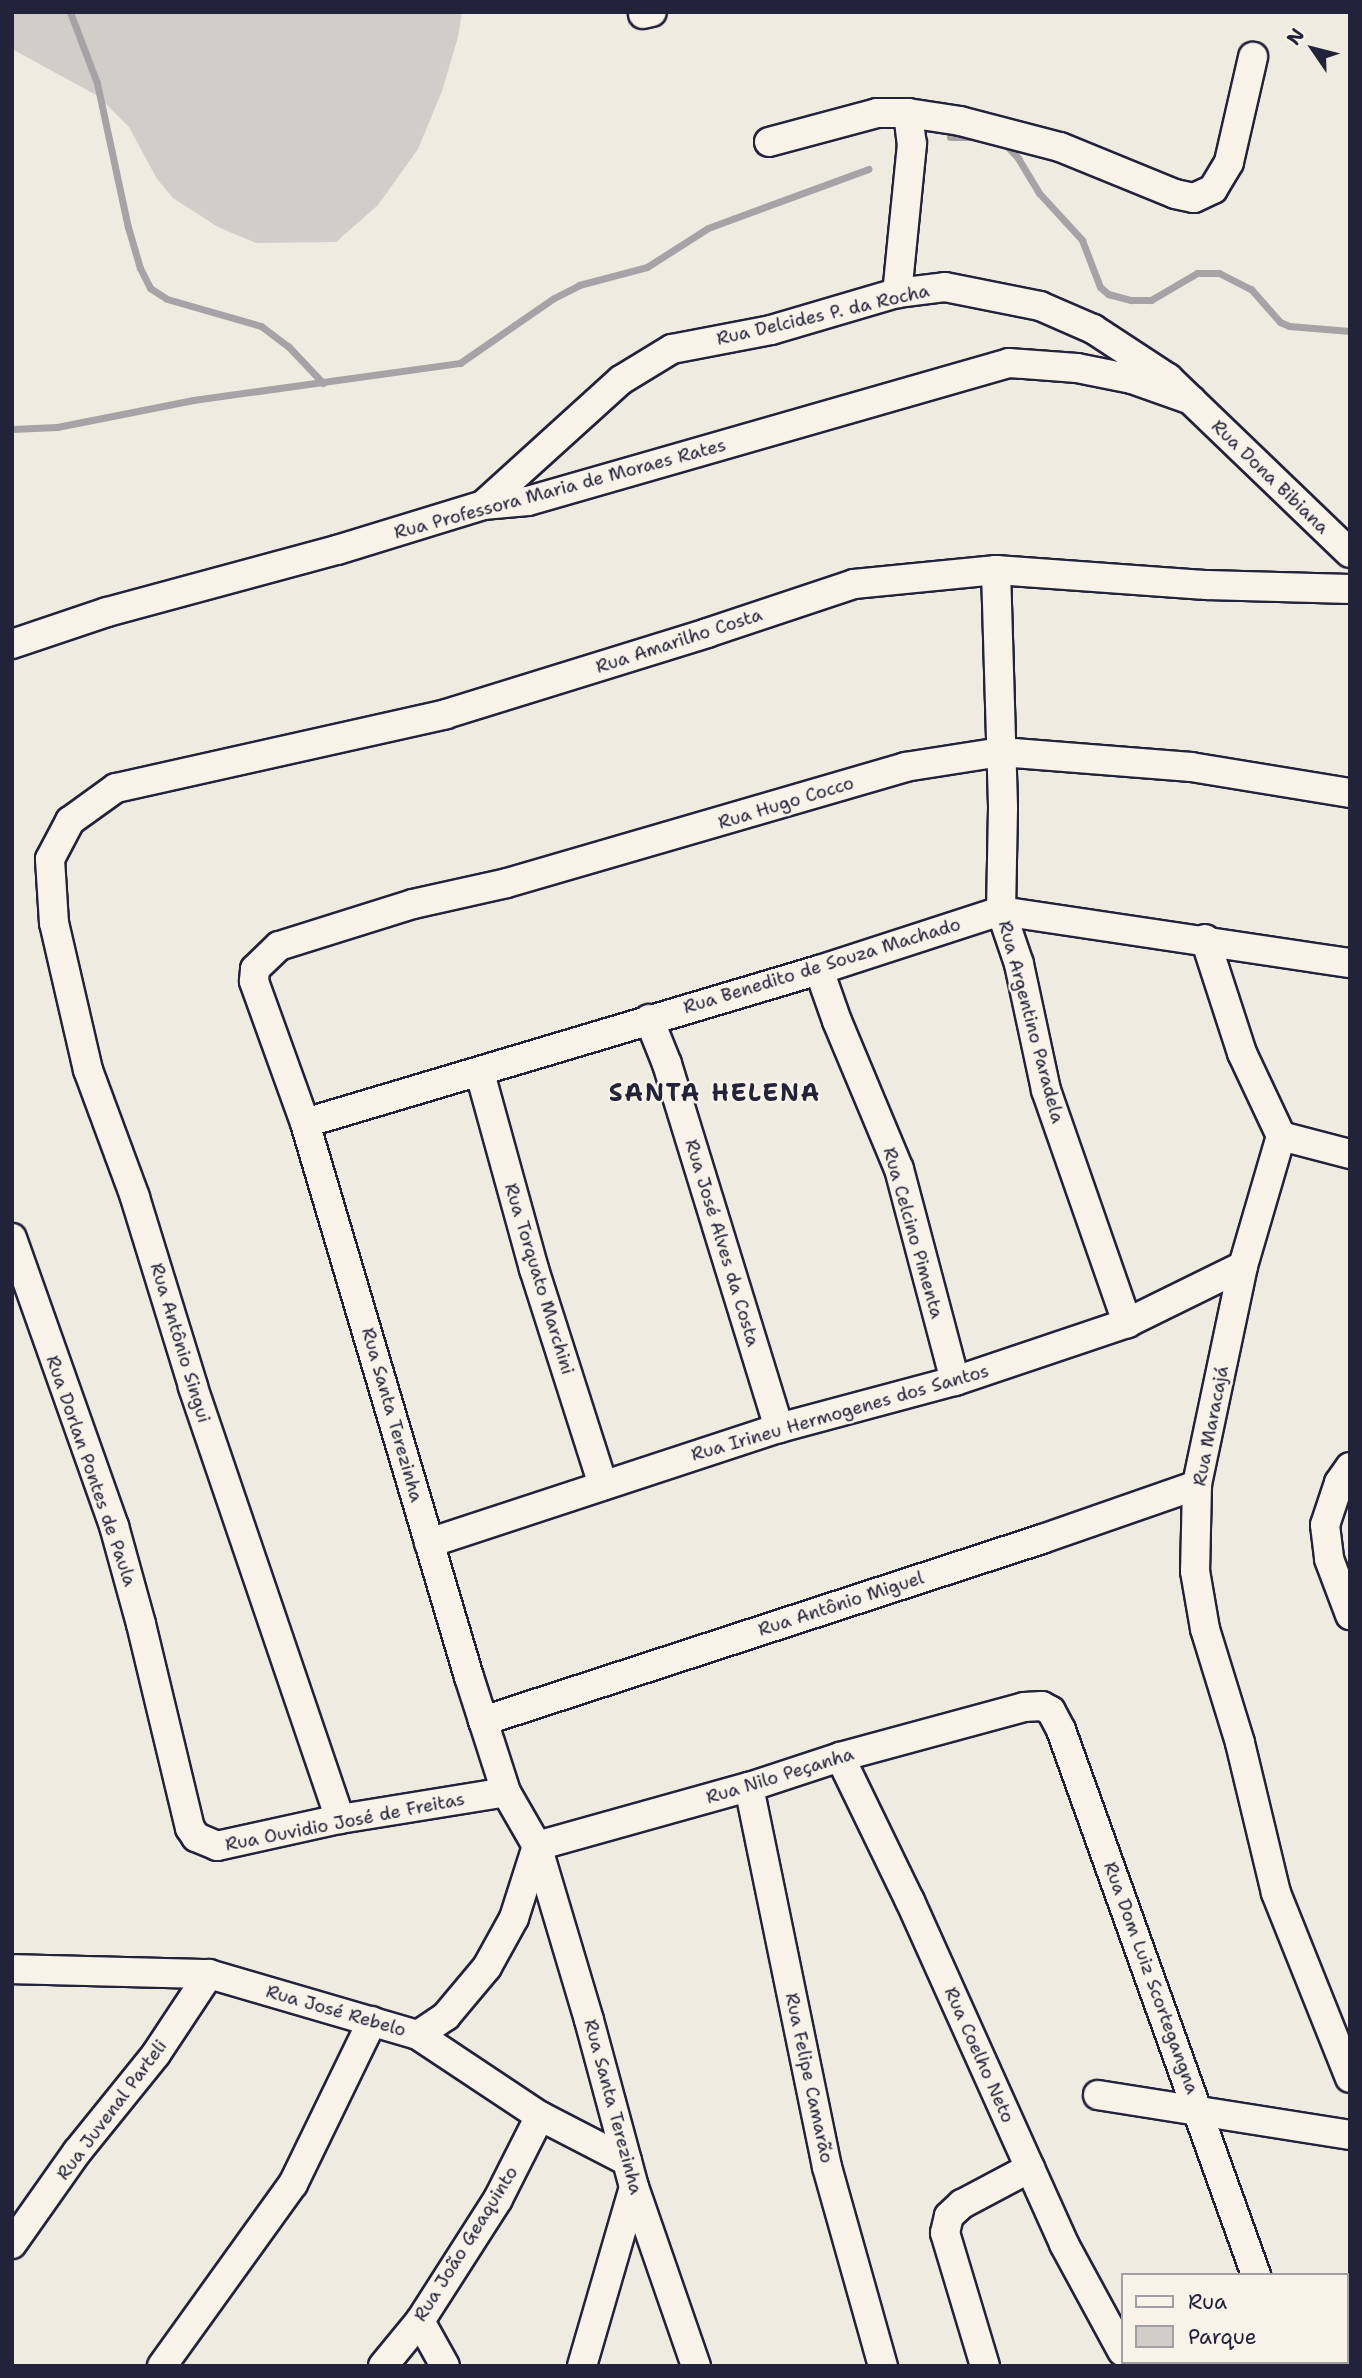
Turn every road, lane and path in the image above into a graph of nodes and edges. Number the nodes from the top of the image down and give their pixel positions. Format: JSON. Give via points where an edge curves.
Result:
{"nodes":[{"id":1,"x":1253,"y":57,"type":"dead end"},
{"id":2,"x":908,"y":113,"type":"junction"},
{"id":3,"x":769,"y":142,"type":"dead end"},
{"id":4,"x":897,"y":293,"type":"junction"},
{"id":5,"x":1191,"y":400,"type":"junction"},
{"id":6,"x":483,"y":505,"type":"junction"},
{"id":7,"x":1350,"y":553,"type":"edge"},
{"id":8,"x":996,"y":570,"type":"junction"},
{"id":9,"x":1350,"y":589,"type":"edge"},
{"id":10,"x":12,"y":644,"type":"edge"},
{"id":11,"x":1001,"y":752,"type":"junction"},
{"id":12,"x":1350,"y":793,"type":"edge"},
{"id":13,"x":50,"y":859,"type":"joint"},
{"id":14,"x":1001,"y":911,"type":"junction"},
{"id":15,"x":1205,"y":939,"type":"junction"},
{"id":16,"x":1350,"y":963,"type":"edge"},
{"id":17,"x":819,"y":970,"type":"junction"},
{"id":18,"x":254,"y":981,"type":"joint"},
{"id":19,"x":649,"y":1019,"type":"junction"},
{"id":20,"x":480,"y":1073,"type":"junction"},
{"id":21,"x":305,"y":1123,"type":"junction"},
{"id":22,"x":1281,"y":1136,"type":"junction"},
{"id":23,"x":1350,"y":1154,"type":"edge"},
{"id":24,"x":13,"y":1241,"type":"edge"},
{"id":25,"x":1243,"y":1266,"type":"junction"},
{"id":26,"x":1127,"y":1323,"type":"junction"},
{"id":27,"x":955,"y":1381,"type":"junction"},
{"id":28,"x":779,"y":1428,"type":"junction"},
{"id":29,"x":1350,"y":1467,"type":"edge"},
{"id":30,"x":603,"y":1485,"type":"junction"},
{"id":31,"x":1197,"y":1485,"type":"junction"},
{"id":32,"x":429,"y":1543,"type":"junction"},
{"id":33,"x":1348,"y":1604,"type":"edge"},
{"id":34,"x":1024,"y":1707,"type":"joint"},
{"id":35,"x":483,"y":1721,"type":"junction"},
{"id":36,"x":841,"y":1757,"type":"junction"},
{"id":37,"x":749,"y":1787,"type":"junction"},
{"id":38,"x":506,"y":1792,"type":"junction"},
{"id":39,"x":340,"y":1819,"type":"junction"},
{"id":40,"x":190,"y":1828,"type":"joint"},
{"id":41,"x":537,"y":1846,"type":"junction"},
{"id":42,"x":12,"y":1969,"type":"edge"},
{"id":43,"x":209,"y":1974,"type":"junction"},
{"id":44,"x":372,"y":2021,"type":"junction"},
{"id":45,"x":418,"y":2035,"type":"junction"},
{"id":46,"x":1350,"y":2078,"type":"edge"},
{"id":47,"x":1098,"y":2095,"type":"dead end"},
{"id":48,"x":1199,"y":2110,"type":"junction"},
{"id":49,"x":540,"y":2116,"type":"junction"},
{"id":50,"x":1350,"y":2135,"type":"edge"},
{"id":51,"x":1030,"y":2168,"type":"junction"},
{"id":52,"x":631,"y":2174,"type":"junction"},
{"id":53,"x":12,"y":2244,"type":"edge"},
{"id":54,"x":1255,"y":2273,"type":"edge"},
{"id":55,"x":421,"y":2321,"type":"junction"},
{"id":56,"x":1120,"y":2347,"type":"edge"},
{"id":57,"x":162,"y":2366,"type":"edge"},
{"id":58,"x":383,"y":2366,"type":"edge"},
{"id":59,"x":445,"y":2366,"type":"edge"},
{"id":60,"x":582,"y":2366,"type":"edge"},
{"id":61,"x":696,"y":2366,"type":"edge"},
{"id":62,"x":883,"y":2366,"type":"edge"},
{"id":63,"x":985,"y":2366,"type":"edge"}],
"edges":[{"from":1,"to":2,"type":"street","via":[[1229,162],[1213,189],[1194,198],[1060,147],[960,121]]},
{"from":2,"to":3,"type":"street","via":[[877,113]]},
{"from":2,"to":4,"type":"street","via":[[912,144]]},
{"from":4,"to":5,"type":"street","name":"Rua Delcides P. da Rocha","via":[[945,287],[1040,306],[1093,329],[1168,378]]},
{"from":4,"to":6,"type":"street","name":"Rua Delcides P. da Rocha","via":[[771,330],[672,349],[621,380]]},
{"from":5,"to":6,"type":"street","name":"Rua Professora Maria de Moraes Rates","via":[[1077,368],[1009,363],[528,501]]},
{"from":5,"to":7,"type":"street","name":"Rua Dona Bibiana"},
{"from":6,"to":10,"type":"street","name":"Rua Professora Maria de Moraes Rates","via":[[107,612]]},
{"from":8,"to":9,"type":"street","name":"Rua Amarilho Costa","via":[[1207,585]]},
{"from":8,"to":11,"type":"street","name":"Rua Argentino Paradela"},
{"from":8,"to":13,"type":"street","name":"Rua Amarilho Costa","via":[[854,584],[446,714],[116,789],[70,821]]},
{"from":11,"to":12,"type":"street","name":"Rua Hugo Cocco","via":[[1191,767]]},
{"from":11,"to":14,"type":"street","name":"Rua Argentino Paradela"},
{"from":11,"to":18,"type":"street","name":"Rua Hugo Cocco","via":[[905,767],[507,883],[413,904],[279,946],[255,969]]},
{"from":13,"to":39,"type":"street","name":"Rua Antônio Singui","via":[[54,923],[88,1070],[135,1198],[193,1386]]},
{"from":14,"to":15,"type":"street","name":"Rua Benedito de Souza Machado"},
{"from":14,"to":17,"type":"street","name":"Rua Benedito de Souza Machado"},
{"from":14,"to":26,"type":"street","name":"Rua Argentino Paradela","via":[[1019,964],[1046,1090]]},
{"from":15,"to":16,"type":"street","name":"Rua Benedito de Souza Machado"},
{"from":15,"to":22,"type":"street","via":[[1242,1053]]},
{"from":17,"to":19,"type":"street","name":"Rua Benedito de Souza Machado"},
{"from":17,"to":27,"type":"street","name":"Rua Celcino Pimenta","via":[[899,1169]]},
{"from":18,"to":21,"type":"street","name":"Rua Santa Terezinha"},
{"from":19,"to":20,"type":"street","name":"Rua Benedito de Souza Machado"},
{"from":19,"to":28,"type":"street","name":"Rua José Alves da Costa","via":[[667,1064]]},
{"from":20,"to":21,"type":"street","name":"Rua Benedito de Souza Machado"},
{"from":20,"to":30,"type":"street","name":"Rua Torquato Marchini","via":[[534,1269]]},
{"from":21,"to":32,"type":"street","name":"Rua Santa Terezinha"},
{"from":22,"to":23,"type":"street"},
{"from":22,"to":25,"type":"street","name":"Rua Maracajá"},
{"from":24,"to":40,"type":"street","name":"Rua Dorlan Pontes de Paula","via":[[114,1525]]},
{"from":25,"to":26,"type":"street","name":"Rua Irineu Hermogenes dos Santos"},
{"from":25,"to":31,"type":"street","name":"Rua Maracajá"},
{"from":26,"to":27,"type":"street","name":"Rua Irineu Hermogenes dos Santos"},
{"from":27,"to":28,"type":"street","name":"Rua Irineu Hermogenes dos Santos"},
{"from":28,"to":30,"type":"street","name":"Rua Irineu Hermogenes dos Santos"},
{"from":29,"to":33,"type":"street","via":[[1339,1483],[1325,1525],[1329,1559]]},
{"from":30,"to":32,"type":"street","name":"Rua Irineu Hermogenes dos Santos"},
{"from":31,"to":35,"type":"street","name":"Rua Antônio Miguel"},
{"from":31,"to":46,"type":"street","name":"Rua Maracajá","via":[[1195,1571],[1205,1629],[1240,1743],[1276,1893]]},
{"from":32,"to":35,"type":"street","name":"Rua Santa Terezinha"},
{"from":34,"to":36,"type":"street","name":"Rua Nilo Peçanha"},
{"from":34,"to":48,"type":"street","name":"Rua Dom Luiz Scortegangna","via":[[1042,1706],[1051,1711],[1061,1730]]},
{"from":35,"to":38,"type":"street","name":"Rua Santa Terezinha"},
{"from":36,"to":37,"type":"street","name":"Rua Nilo Peçanha"},
{"from":36,"to":51,"type":"street","name":"Rua Coelho Neto"},
{"from":37,"to":41,"type":"street","name":"Rua Nilo Peçanha"},
{"from":37,"to":62,"type":"street","name":"Rua Felipe Camarão","via":[[827,2167]]},
{"from":38,"to":39,"type":"street","name":"Rua Ouvidio José de Freitas"},
{"from":38,"to":41,"type":"street","name":"Rua Santa Terezinha"},
{"from":39,"to":40,"type":"street","name":"Rua Ouvidio José de Freitas","via":[[217,1846],[196,1837]]},
{"from":41,"to":45,"type":"street","via":[[514,1918],[487,1967],[446,2016]]},
{"from":41,"to":52,"type":"street","name":"Rua Santa Terezinha"},
{"from":42,"to":43,"type":"street","name":"Rua José Rebelo"},
{"from":43,"to":44,"type":"street","name":"Rua José Rebelo"},
{"from":43,"to":53,"type":"street","name":"Rua Juvenal Parteli","via":[[156,2054]]},
{"from":44,"to":45,"type":"street","name":"Rua José Rebelo"},
{"from":44,"to":57,"type":"street","via":[[293,2184]]},
{"from":45,"to":49,"type":"street","name":"Rua José Rebelo"},
{"from":47,"to":48,"type":"street"},
{"from":48,"to":50,"type":"street"},
{"from":48,"to":54,"type":"street","name":"Rua Dom Luiz Scortegangna"},
{"from":49,"to":52,"type":"street","name":"Rua José Rebelo"},
{"from":49,"to":55,"type":"street","name":"Rua João Geaquinto","via":[[498,2199]]},
{"from":51,"to":56,"type":"street","name":"Rua Coelho Neto","via":[[1064,2244]]},
{"from":51,"to":63,"type":"street","via":[[962,2204],[949,2216],[945,2233]]},
{"from":52,"to":60,"type":"street"},
{"from":52,"to":61,"type":"street","name":"Rua Santa Terezinha"},
{"from":55,"to":58,"type":"street","name":"Rua João Geaquinto"},
{"from":55,"to":59,"type":"street"}]}
